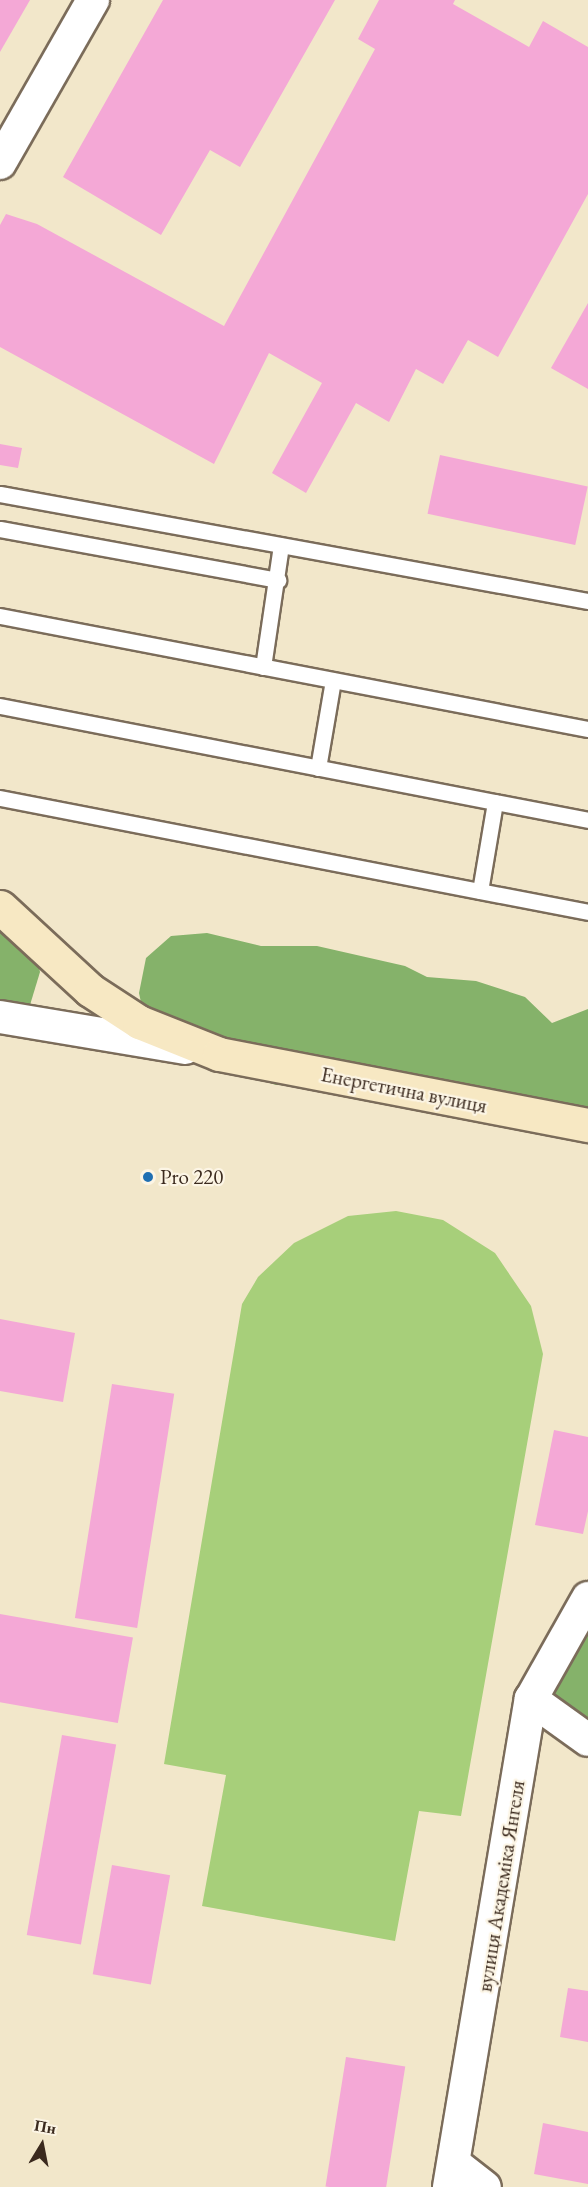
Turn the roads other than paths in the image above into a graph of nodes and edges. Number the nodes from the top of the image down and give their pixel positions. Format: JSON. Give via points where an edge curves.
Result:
{"nodes":[{"id":1,"x":93,"y":0,"type":"edge"},
{"id":2,"x":0,"y":163,"type":"edge"},
{"id":3,"x":0,"y":494,"type":"edge"},
{"id":4,"x":0,"y":528,"type":"edge"},
{"id":5,"x":282,"y":545,"type":"junction"},
{"id":6,"x":278,"y":580,"type":"junction"},
{"id":7,"x":588,"y":601,"type":"edge"},
{"id":8,"x":0,"y":616,"type":"edge"},
{"id":9,"x":263,"y":667,"type":"junction"},
{"id":10,"x":333,"y":680,"type":"junction"},
{"id":11,"x":0,"y":706,"type":"edge"},
{"id":12,"x":588,"y":729,"type":"edge"},
{"id":13,"x":318,"y":768,"type":"junction"},
{"id":14,"x":0,"y":798,"type":"edge"},
{"id":15,"x":495,"y":802,"type":"junction"},
{"id":16,"x":588,"y":820,"type":"edge"},
{"id":17,"x":480,"y":891,"type":"junction"},
{"id":18,"x":0,"y":907,"type":"edge"},
{"id":19,"x":588,"y":912,"type":"edge"},
{"id":20,"x":0,"y":1017,"type":"edge"},
{"id":21,"x":219,"y":1054,"type":"junction"},
{"id":22,"x":588,"y":1125,"type":"edge"},
{"id":23,"x":588,"y":1598,"type":"edge"},
{"id":24,"x":531,"y":1699,"type":"junction"},
{"id":25,"x":588,"y":1740,"type":"edge"},
{"id":26,"x":452,"y":2175,"type":"edge"},
{"id":27,"x":485,"y":2187,"type":"edge"}],
"edges":[{"from":1,"to":2,"type":"street"},
{"from":3,"to":5,"type":"lane"},
{"from":4,"to":6,"type":"lane"},
{"from":5,"to":6,"type":"lane"},
{"from":5,"to":7,"type":"lane"},
{"from":6,"to":9,"type":"lane"},
{"from":8,"to":9,"type":"lane"},
{"from":9,"to":10,"type":"lane"},
{"from":10,"to":12,"type":"lane"},
{"from":10,"to":13,"type":"lane"},
{"from":11,"to":13,"type":"lane"},
{"from":13,"to":15,"type":"lane"},
{"from":14,"to":17,"type":"lane"},
{"from":15,"to":16,"type":"lane"},
{"from":15,"to":17,"type":"lane"},
{"from":17,"to":19,"type":"lane"},
{"from":18,"to":21,"type":"main road","name":"Енергетична вулиця","via":[[90,990],[139,1022]]},
{"from":20,"to":21,"type":"street","name":"Енергетична вулиця"},
{"from":21,"to":22,"type":"main road","name":"Енергетична вулиця"},
{"from":23,"to":24,"type":"street","name":"вулиця Академіка Янгеля"},
{"from":24,"to":25,"type":"street"},
{"from":24,"to":26,"type":"street","name":"вулиця Академіка Янгеля"},
{"from":26,"to":27,"type":"street"}]}
